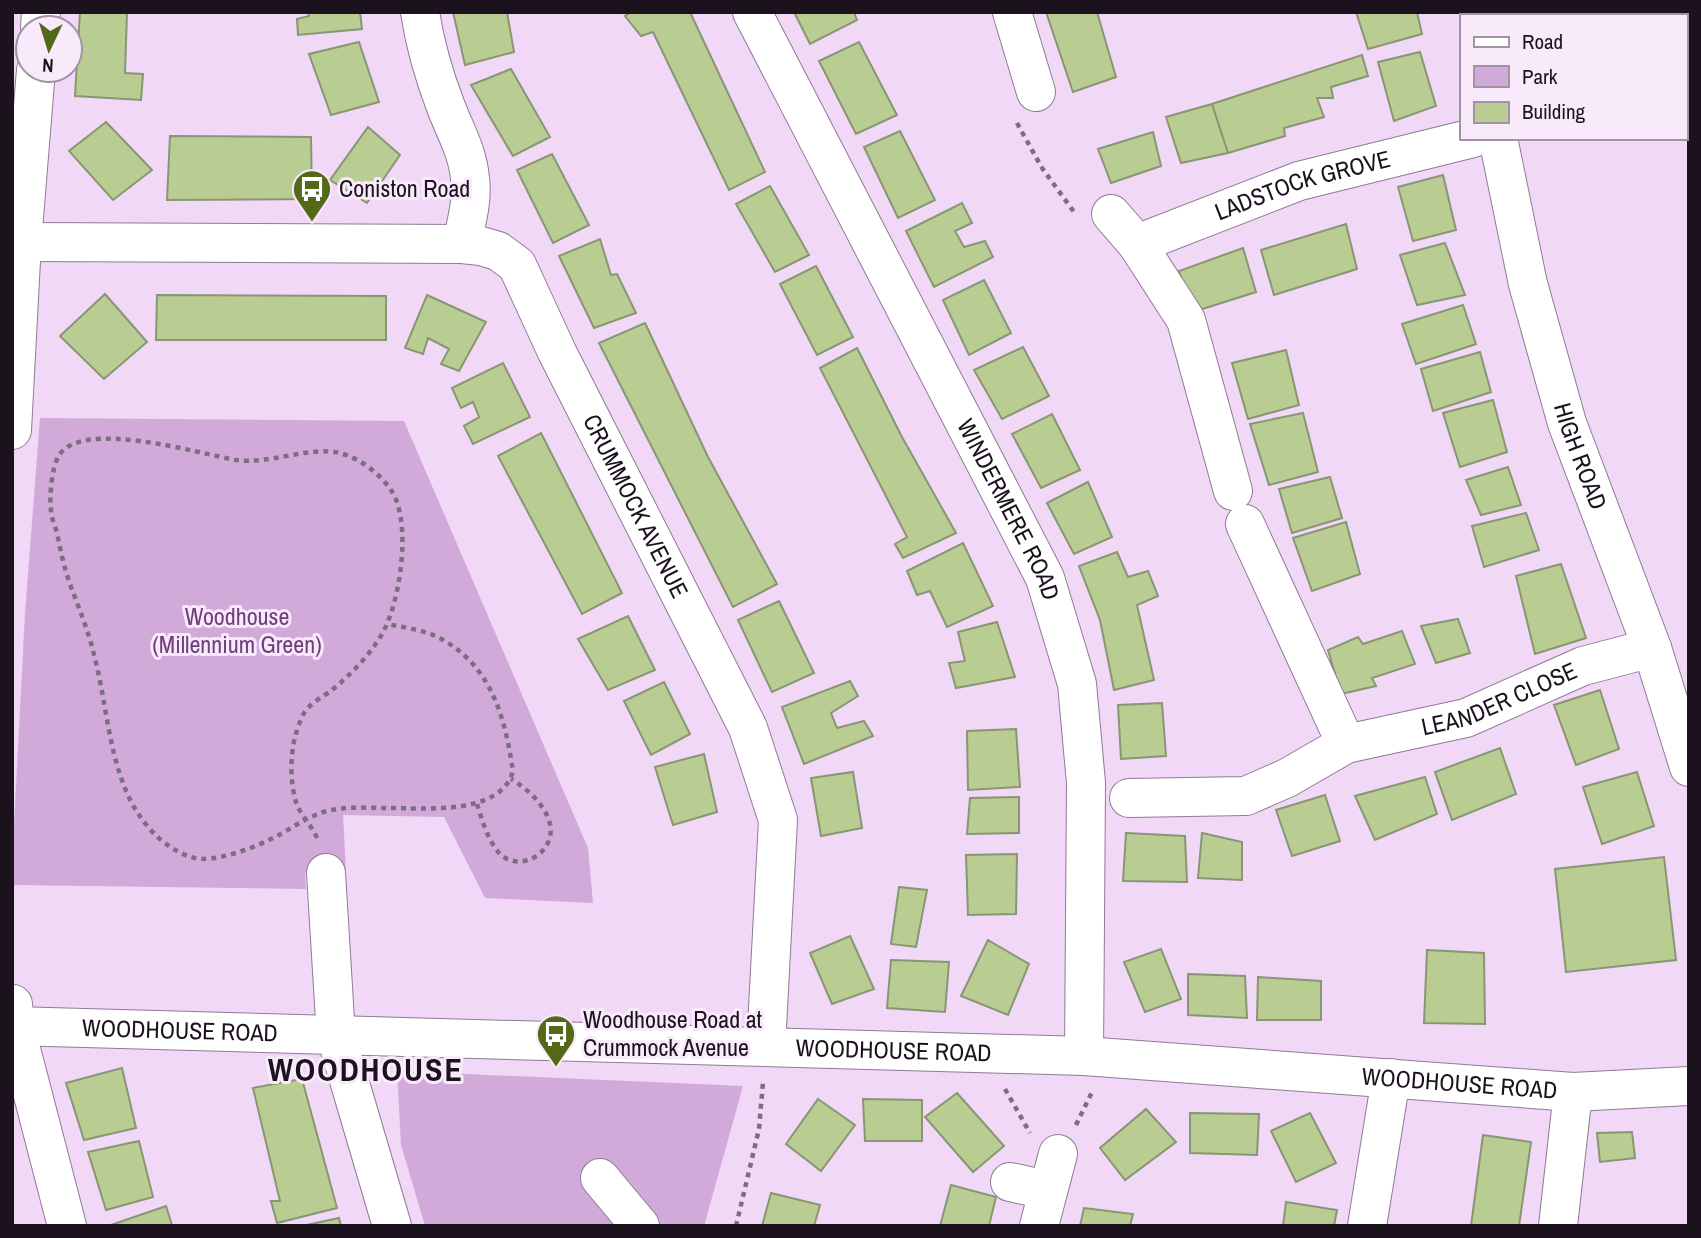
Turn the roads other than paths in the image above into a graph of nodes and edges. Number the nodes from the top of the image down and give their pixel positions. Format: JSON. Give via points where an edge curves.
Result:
{"nodes":[{"id":1,"x":419,"y":12,"type":"edge"},
{"id":2,"x":752,"y":12,"type":"edge"},
{"id":3,"x":1013,"y":12,"type":"edge"},
{"id":4,"x":35,"y":84,"type":"edge"},
{"id":5,"x":1026,"y":106,"type":"road end"},
{"id":6,"x":1465,"y":140,"type":"edge"},
{"id":7,"x":1498,"y":140,"type":"edge"},
{"id":8,"x":1096,"y":217,"type":"road end"},
{"id":9,"x":22,"y":242,"type":"junction"},
{"id":10,"x":462,"y":244,"type":"junction"},
{"id":11,"x":1137,"y":244,"type":"junction"},
{"id":12,"x":12,"y":430,"type":"edge"},
{"id":13,"x":1652,"y":648,"type":"junction"},
{"id":14,"x":1346,"y":744,"type":"junction"},
{"id":15,"x":1689,"y":767,"type":"edge"},
{"id":16,"x":1129,"y":798,"type":"dead end"},
{"id":17,"x":326,"y":873,"type":"road end"},
{"id":18,"x":13,"y":1018,"type":"edge"},
{"id":19,"x":337,"y":1036,"type":"junction"},
{"id":20,"x":766,"y":1046,"type":"junction"},
{"id":21,"x":1084,"y":1056,"type":"junction"},
{"id":22,"x":1391,"y":1078,"type":"junction"},
{"id":23,"x":1689,"y":1086,"type":"edge"},
{"id":24,"x":1573,"y":1092,"type":"junction"},
{"id":25,"x":1058,"y":1154,"type":"road end"},
{"id":26,"x":600,"y":1178,"type":"dead end"},
{"id":27,"x":1010,"y":1182,"type":"dead end"},
{"id":28,"x":1043,"y":1208,"type":"edge"},
{"id":29,"x":67,"y":1226,"type":"edge"},
{"id":30,"x":392,"y":1226,"type":"edge"},
{"id":31,"x":640,"y":1226,"type":"edge"},
{"id":32,"x":1367,"y":1226,"type":"edge"},
{"id":33,"x":1558,"y":1226,"type":"edge"}],
"edges":[{"from":1,"to":10,"type":"street","via":[[425,47],[465,149],[471,180]]},
{"from":2,"to":21,"type":"street","name":"WINDERMERE ROAD","via":[[1045,578],[1077,684],[1086,783]]},
{"from":3,"to":5,"type":"street"},
{"from":4,"to":9,"type":"street"},
{"from":6,"to":11,"type":"street","name":"LADSTOCK GROVE","via":[[1299,181]]},
{"from":7,"to":13,"type":"street","name":"HIGH ROAD","via":[[1528,284],[1567,423]]},
{"from":8,"to":11,"type":"street"},
{"from":9,"to":10,"type":"street"},
{"from":9,"to":12,"type":"street"},
{"from":10,"to":20,"type":"street","name":"CRUMMOCK AVENUE","via":[[498,251],[517,265],[556,352],[748,728],[778,820]]},
{"from":11,"to":14,"type":"street","via":[[1186,320],[1239,508]]},
{"from":13,"to":14,"type":"street","name":"LEANDER CLOSE","via":[[1583,666],[1466,718]]},
{"from":13,"to":15,"type":"street","name":"HIGH ROAD"},
{"from":14,"to":16,"type":"street","name":"LEANDER CLOSE","via":[[1246,796]]},
{"from":17,"to":19,"type":"street"},
{"from":18,"to":19,"type":"street","name":"WOODHOUSE ROAD"},
{"from":18,"to":29,"type":"street"},
{"from":19,"to":20,"type":"street","name":"WOODHOUSE ROAD"},
{"from":19,"to":30,"type":"street"},
{"from":20,"to":21,"type":"street","name":"WOODHOUSE ROAD"},
{"from":21,"to":22,"type":"street","name":"WOODHOUSE ROAD"},
{"from":22,"to":24,"type":"street","name":"WOODHOUSE ROAD"},
{"from":22,"to":32,"type":"street"},
{"from":23,"to":24,"type":"street","name":"WOODHOUSE ROAD"},
{"from":24,"to":33,"type":"street"},
{"from":25,"to":28,"type":"street"},
{"from":26,"to":31,"type":"street"},
{"from":27,"to":28,"type":"street"}]}
